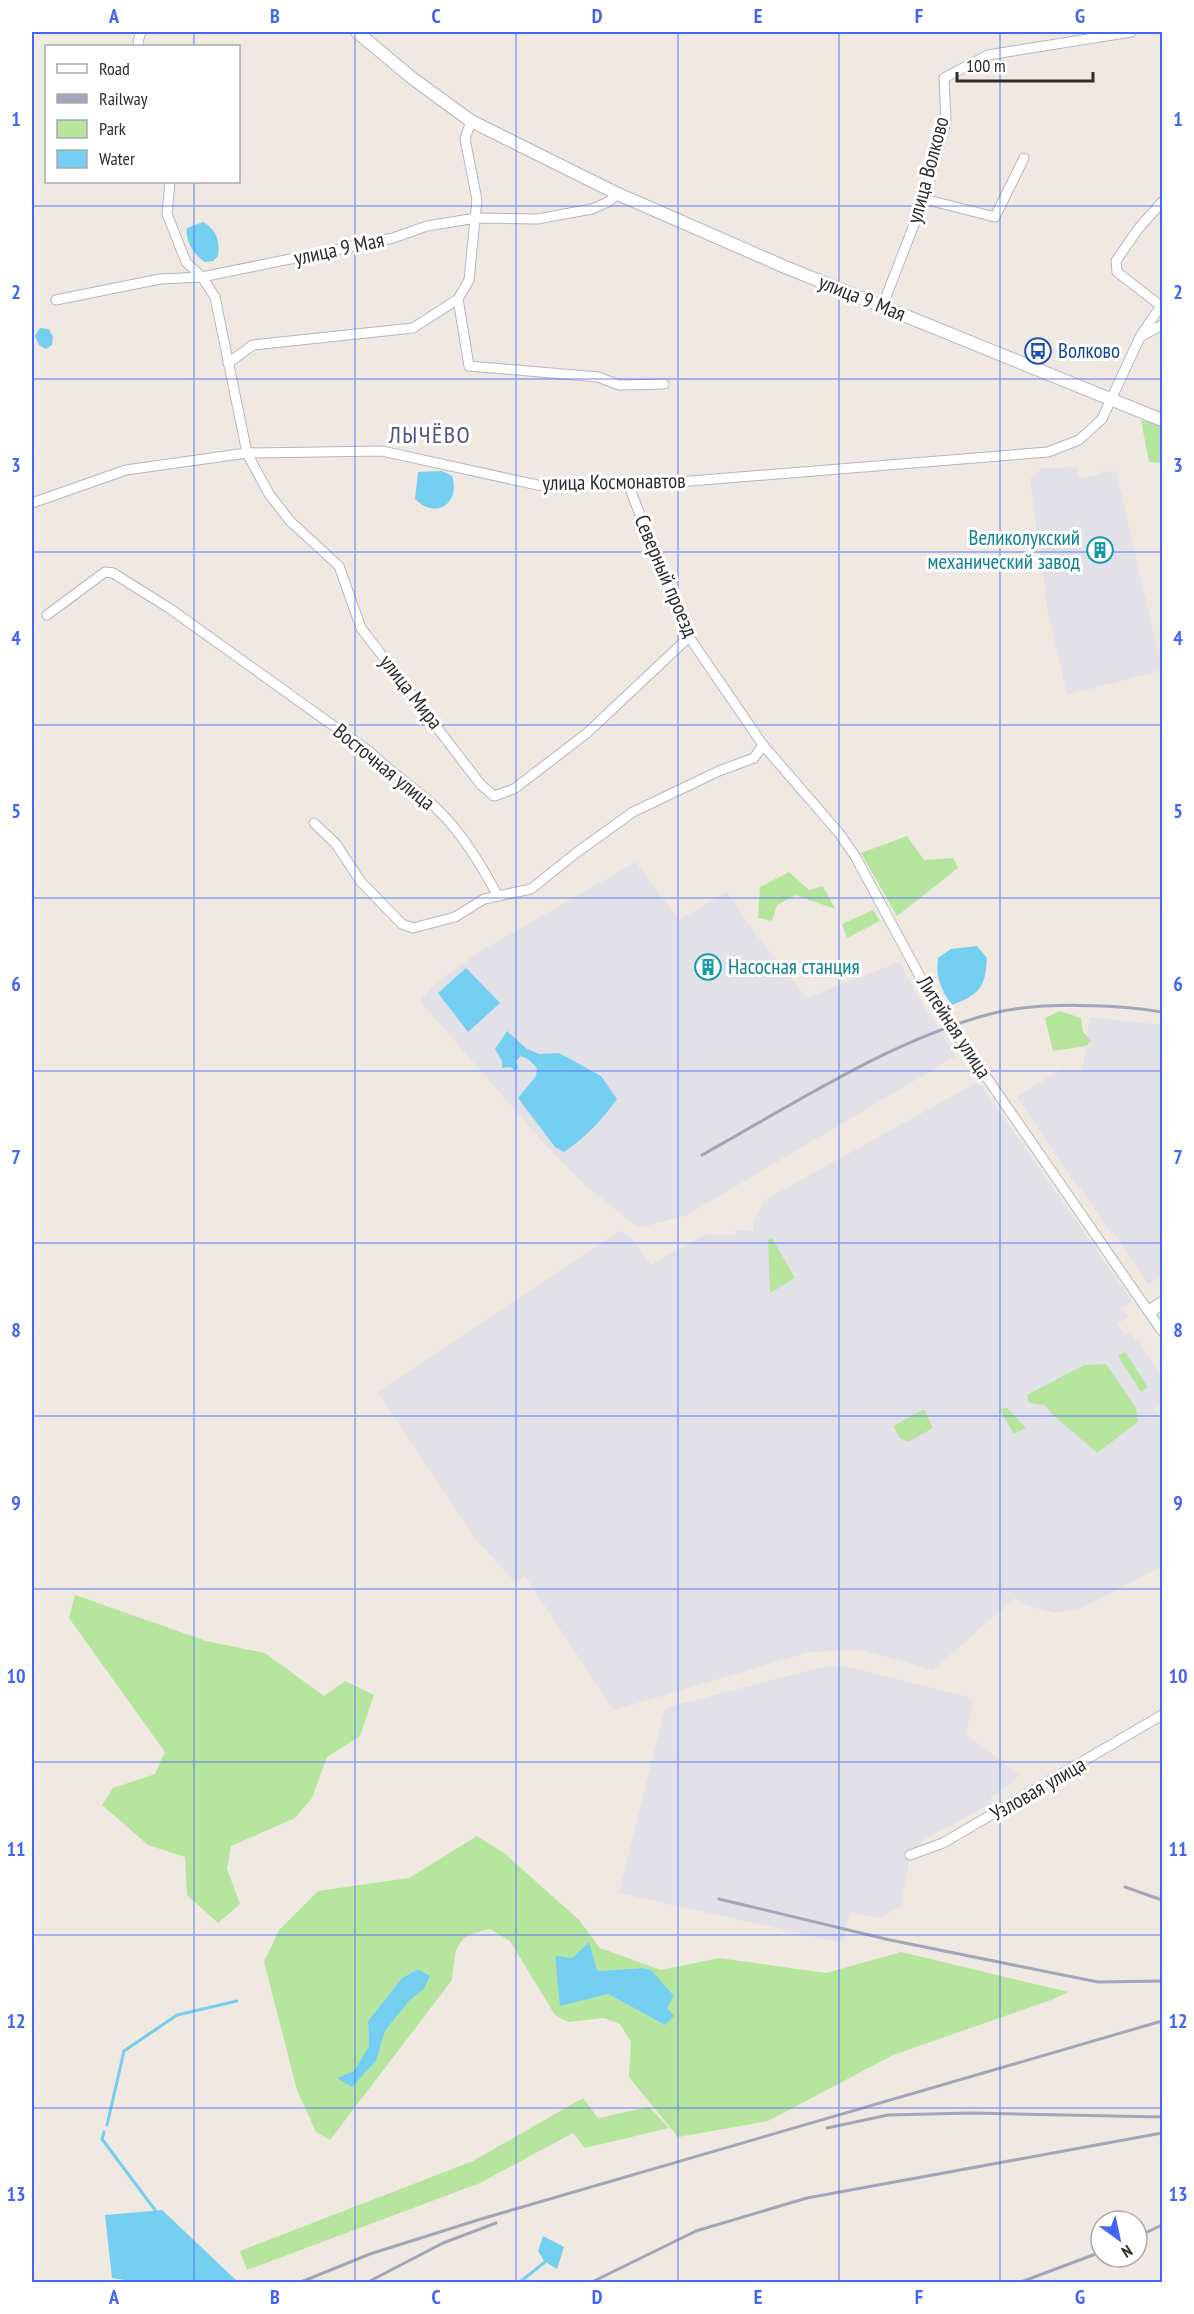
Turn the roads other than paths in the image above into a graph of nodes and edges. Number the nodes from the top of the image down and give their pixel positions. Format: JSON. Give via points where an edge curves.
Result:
{"nodes":[{"id":1,"x":357,"y":32,"type":"edge"},
{"id":2,"x":1131,"y":32,"type":"edge"},
{"id":3,"x":1089,"y":36,"type":"edge"},
{"id":4,"x":471,"y":122,"type":"junction"},
{"id":5,"x":1024,"y":158,"type":"dead end"},
{"id":6,"x":170,"y":183,"type":"edge"},
{"id":7,"x":618,"y":194,"type":"junction"},
{"id":8,"x":924,"y":199,"type":"junction"},
{"id":9,"x":1162,"y":202,"type":"edge"},
{"id":10,"x":476,"y":218,"type":"junction"},
{"id":11,"x":202,"y":277,"type":"junction"},
{"id":12,"x":458,"y":299,"type":"junction"},
{"id":13,"x":56,"y":300,"type":"dead end"},
{"id":14,"x":882,"y":307,"type":"junction"},
{"id":15,"x":1162,"y":325,"type":"edge"},
{"id":16,"x":1140,"y":337,"type":"junction"},
{"id":17,"x":228,"y":363,"type":"junction"},
{"id":18,"x":664,"y":384,"type":"dead end"},
{"id":19,"x":1110,"y":399,"type":"junction"},
{"id":20,"x":1162,"y":420,"type":"edge"},
{"id":21,"x":247,"y":453,"type":"junction"},
{"id":22,"x":629,"y":486,"type":"junction"},
{"id":23,"x":32,"y":503,"type":"edge"},
{"id":24,"x":47,"y":615,"type":"dead end"},
{"id":25,"x":689,"y":637,"type":"junction"},
{"id":26,"x":749,"y":722,"type":"joint"},
{"id":27,"x":763,"y":745,"type":"junction"},
{"id":28,"x":314,"y":823,"type":"dead end"},
{"id":29,"x":498,"y":896,"type":"junction"},
{"id":30,"x":1162,"y":1303,"type":"edge"},
{"id":31,"x":1150,"y":1311,"type":"junction"},
{"id":32,"x":1162,"y":1331,"type":"edge"},
{"id":33,"x":1162,"y":1716,"type":"edge"},
{"id":34,"x":910,"y":1855,"type":"dead end"}],
"edges":[{"from":1,"to":4,"type":"main road","name":"улица 9 Мая"},
{"from":2,"to":3,"type":"street","name":"улица Волково"},
{"from":3,"to":8,"type":"street","name":"улица Волково","via":[[988,56],[945,78],[946,122]]},
{"from":4,"to":7,"type":"main road","name":"улица 9 Мая"},
{"from":4,"to":10,"type":"street","via":[[465,139],[477,200]]},
{"from":5,"to":8,"type":"street","via":[[995,217]]},
{"from":6,"to":11,"type":"street","name":"улица Мира","via":[[167,214],[186,262]]},
{"from":7,"to":10,"type":"street","name":"улица 9 Мая","via":[[592,209],[537,219]]},
{"from":7,"to":14,"type":"main road","name":"улица 9 Мая"},
{"from":8,"to":14,"type":"street","name":"улица Волково"},
{"from":9,"to":16,"type":"street","via":[[1116,261],[1117,272],[1161,306]]},
{"from":10,"to":11,"type":"street","name":"улица 9 Мая"},
{"from":10,"to":12,"type":"street","via":[[469,280]]},
{"from":11,"to":13,"type":"street","name":"улица 9 Мая","via":[[160,279]]},
{"from":11,"to":17,"type":"street","name":"улица Мира","via":[[215,297]]},
{"from":12,"to":17,"type":"street","via":[[413,328],[253,345]]},
{"from":12,"to":18,"type":"street","via":[[469,366],[598,377],[619,385]]},
{"from":14,"to":19,"type":"main road","name":"улица 9 Мая"},
{"from":15,"to":16,"type":"street"},
{"from":16,"to":19,"type":"street","name":"улица Космонавтов"},
{"from":17,"to":21,"type":"street","name":"улица Мира"},
{"from":19,"to":20,"type":"main road","name":"улица 9 Мая"},
{"from":19,"to":22,"type":"street","name":"улица Космонавтов","via":[[1102,419],[1079,440],[1048,452]]},
{"from":21,"to":22,"type":"street","name":"улица Космонавтов","via":[[382,451],[543,486]]},
{"from":21,"to":23,"type":"street","name":"улица Космонавтов","via":[[126,470]]},
{"from":21,"to":25,"type":"street","name":"улица Мира","via":[[269,494],[339,566],[361,628],[494,796],[514,789],[587,733]]},
{"from":22,"to":25,"type":"street","name":"Северный проезд"},
{"from":24,"to":29,"type":"street","name":"Восточная улица","via":[[105,572],[113,573],[169,608],[370,752],[458,832]]},
{"from":25,"to":26,"type":"street","name":"Северный проезд"},
{"from":26,"to":27,"type":"street","name":"Литейная улица"},
{"from":27,"to":29,"type":"street","via":[[753,758],[633,812],[531,890]]},
{"from":27,"to":31,"type":"street","name":"Литейная улица","via":[[855,856],[931,997]]},
{"from":28,"to":29,"type":"street","via":[[336,844],[361,882],[409,928],[454,917],[484,899]]},
{"from":30,"to":31,"type":"main road"},
{"from":31,"to":32,"type":"street","name":"Литейная улица"},
{"from":33,"to":34,"type":"street","name":"Узловая улица","via":[[944,1843]]}]}
